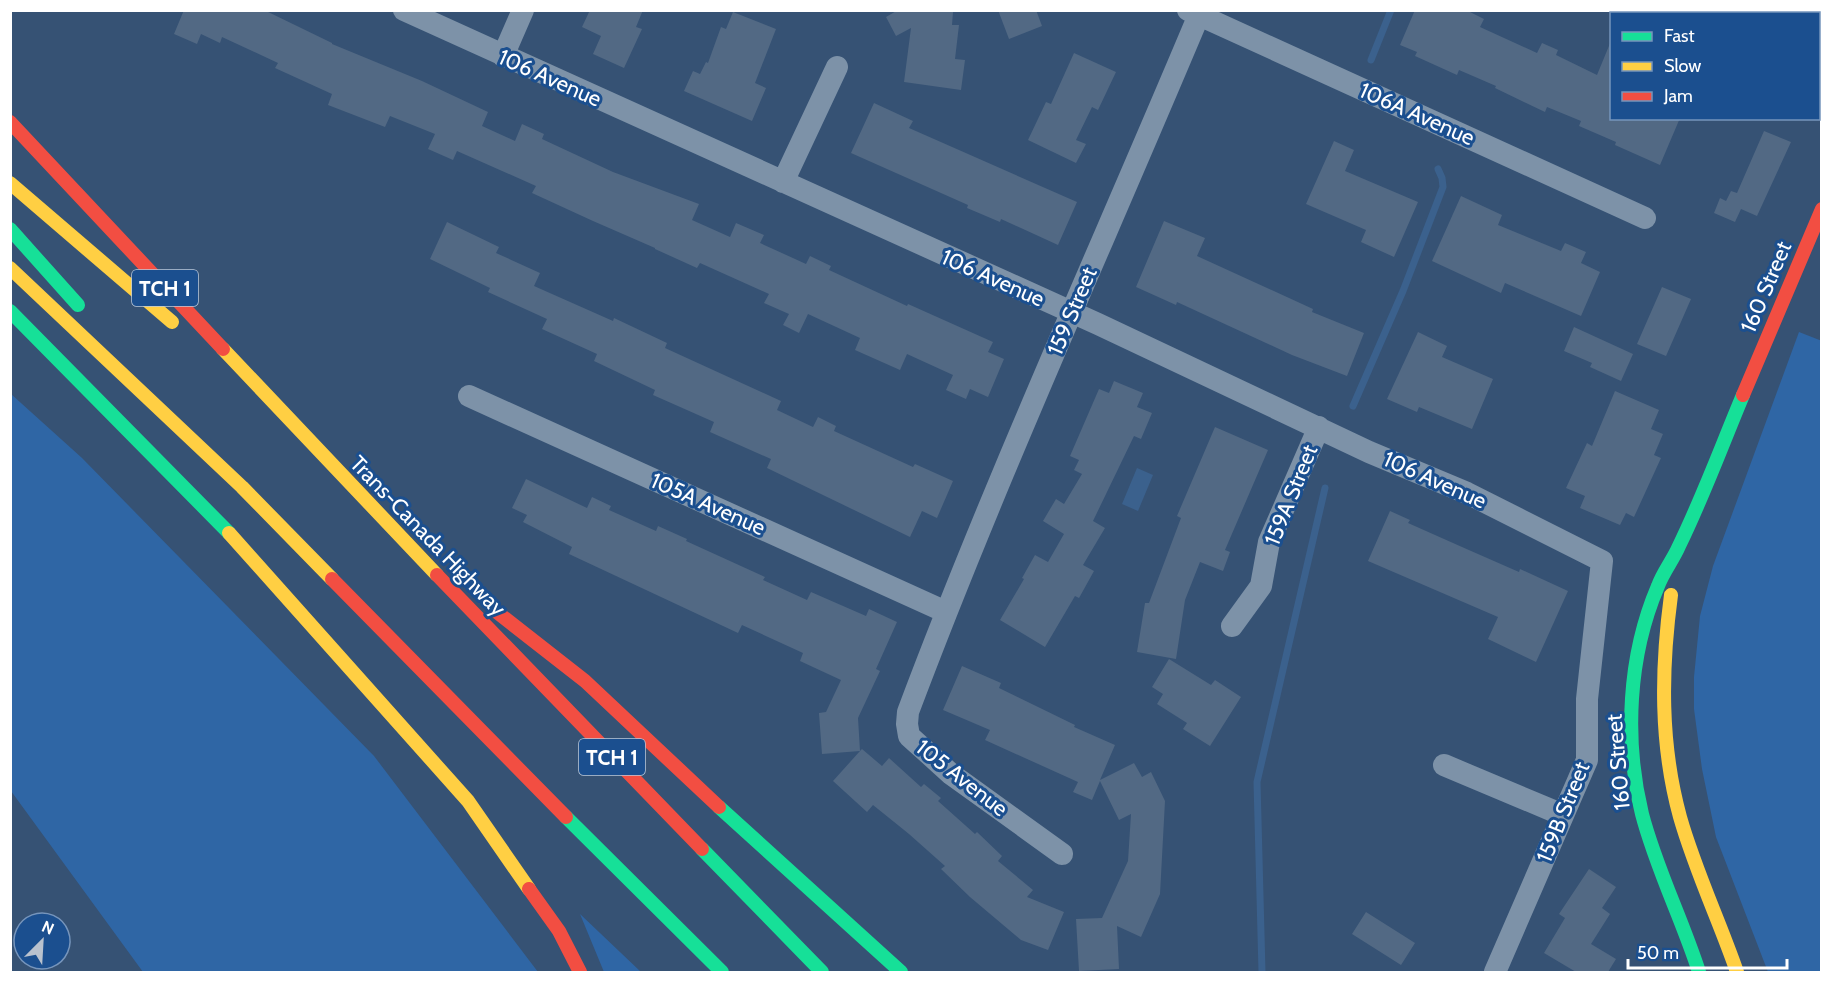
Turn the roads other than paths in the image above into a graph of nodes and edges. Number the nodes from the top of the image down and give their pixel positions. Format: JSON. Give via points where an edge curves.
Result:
{"nodes":[{"id":1,"x":404,"y":10,"type":"edge"},
{"id":2,"x":523,"y":10,"type":"edge"},
{"id":3,"x":1196,"y":12,"type":"edge"},
{"id":4,"x":503,"y":56,"type":"junction"},
{"id":5,"x":837,"y":67,"type":"dead end"},
{"id":6,"x":10,"y":122,"type":"edge"},
{"id":7,"x":783,"y":182,"type":"junction"},
{"id":8,"x":10,"y":183,"type":"edge"},
{"id":9,"x":1821,"y":209,"type":"edge"},
{"id":10,"x":1645,"y":218,"type":"dead end"},
{"id":11,"x":10,"y":229,"type":"edge"},
{"id":12,"x":10,"y":268,"type":"edge"},
{"id":13,"x":10,"y":310,"type":"edge"},
{"id":14,"x":1071,"y":313,"type":"junction"},
{"id":15,"x":90,"y":318,"type":"dead end"},
{"id":16,"x":182,"y":330,"type":"dead end"},
{"id":17,"x":209,"y":353,"type":"dead end"},
{"id":18,"x":130,"y":363,"type":"dead end"},
{"id":19,"x":469,"y":396,"type":"dead end"},
{"id":20,"x":1319,"y":427,"type":"junction"},
{"id":21,"x":299,"y":431,"type":"junction"},
{"id":22,"x":242,"y":487,"type":"junction"},
{"id":23,"x":404,"y":540,"type":"junction"},
{"id":24,"x":1678,"y":547,"type":"junction"},
{"id":25,"x":1580,"y":549,"type":"joint"},
{"id":26,"x":946,"y":612,"type":"junction"},
{"id":27,"x":1232,"y":626,"type":"dead end"},
{"id":28,"x":1444,"y":765,"type":"dead end"},
{"id":29,"x":1563,"y":815,"type":"junction"},
{"id":30,"x":1062,"y":854,"type":"dead end"},
{"id":31,"x":579,"y":972,"type":"edge"},
{"id":32,"x":722,"y":972,"type":"edge"},
{"id":33,"x":822,"y":972,"type":"edge"},
{"id":34,"x":901,"y":972,"type":"edge"},
{"id":35,"x":1495,"y":972,"type":"edge"},
{"id":36,"x":1699,"y":972,"type":"edge"},
{"id":37,"x":1737,"y":972,"type":"edge"}],
"edges":[{"from":1,"to":4,"type":"street","name":"106 Avenue"},
{"from":2,"to":4,"type":"street"},
{"from":3,"to":10,"type":"street","name":"106A Avenue"},
{"from":3,"to":14,"type":"street","name":"159 Street"},
{"from":4,"to":7,"type":"street","name":"106 Avenue"},
{"from":5,"to":7,"type":"street"},
{"from":6,"to":21,"type":"main road","name":"Trans-Canada Highway","number":"TCH 1"},
{"from":7,"to":14,"type":"street","name":"106 Avenue"},
{"from":8,"to":16,"type":"main road"},
{"from":9,"to":24,"type":"main road","name":"160 Street"},
{"from":11,"to":15,"type":"main road"},
{"from":12,"to":22,"type":"main road"},
{"from":13,"to":31,"type":"main road","via":[[213,515],[468,801],[559,931]]},
{"from":14,"to":20,"type":"street","name":"106 Avenue"},
{"from":14,"to":26,"type":"street","name":"159 Street"},
{"from":17,"to":21,"type":"main road"},
{"from":18,"to":22,"type":"main road"},
{"from":19,"to":26,"type":"street","name":"105A Avenue"},
{"from":20,"to":25,"type":"street","name":"106 Avenue"},
{"from":20,"to":27,"type":"street","name":"159A Street","via":[[1269,542],[1261,586]]},
{"from":21,"to":23,"type":"main road","name":"Trans-Canada Highway","number":"TCH 1"},
{"from":22,"to":32,"type":"main road"},
{"from":23,"to":33,"type":"main road","name":"Trans-Canada Highway","number":"TCH 1"},
{"from":23,"to":34,"type":"main road","via":[[585,681]]},
{"from":24,"to":36,"type":"main road","name":"160 Street","via":[[1649,608],[1638,653],[1634,746],[1645,822]]},
{"from":24,"to":37,"type":"main road","name":"160 Street","via":[[1664,650],[1662,701],[1666,742],[1684,829]]},
{"from":25,"to":29,"type":"street","name":"159B Street","via":[[1602,561],[1587,699],[1587,760]]},
{"from":26,"to":30,"type":"street","name":"105 Avenue","via":[[908,712],[909,736],[951,774]]},
{"from":28,"to":29,"type":"street"},
{"from":29,"to":35,"type":"street","name":"159B Street"}]}
